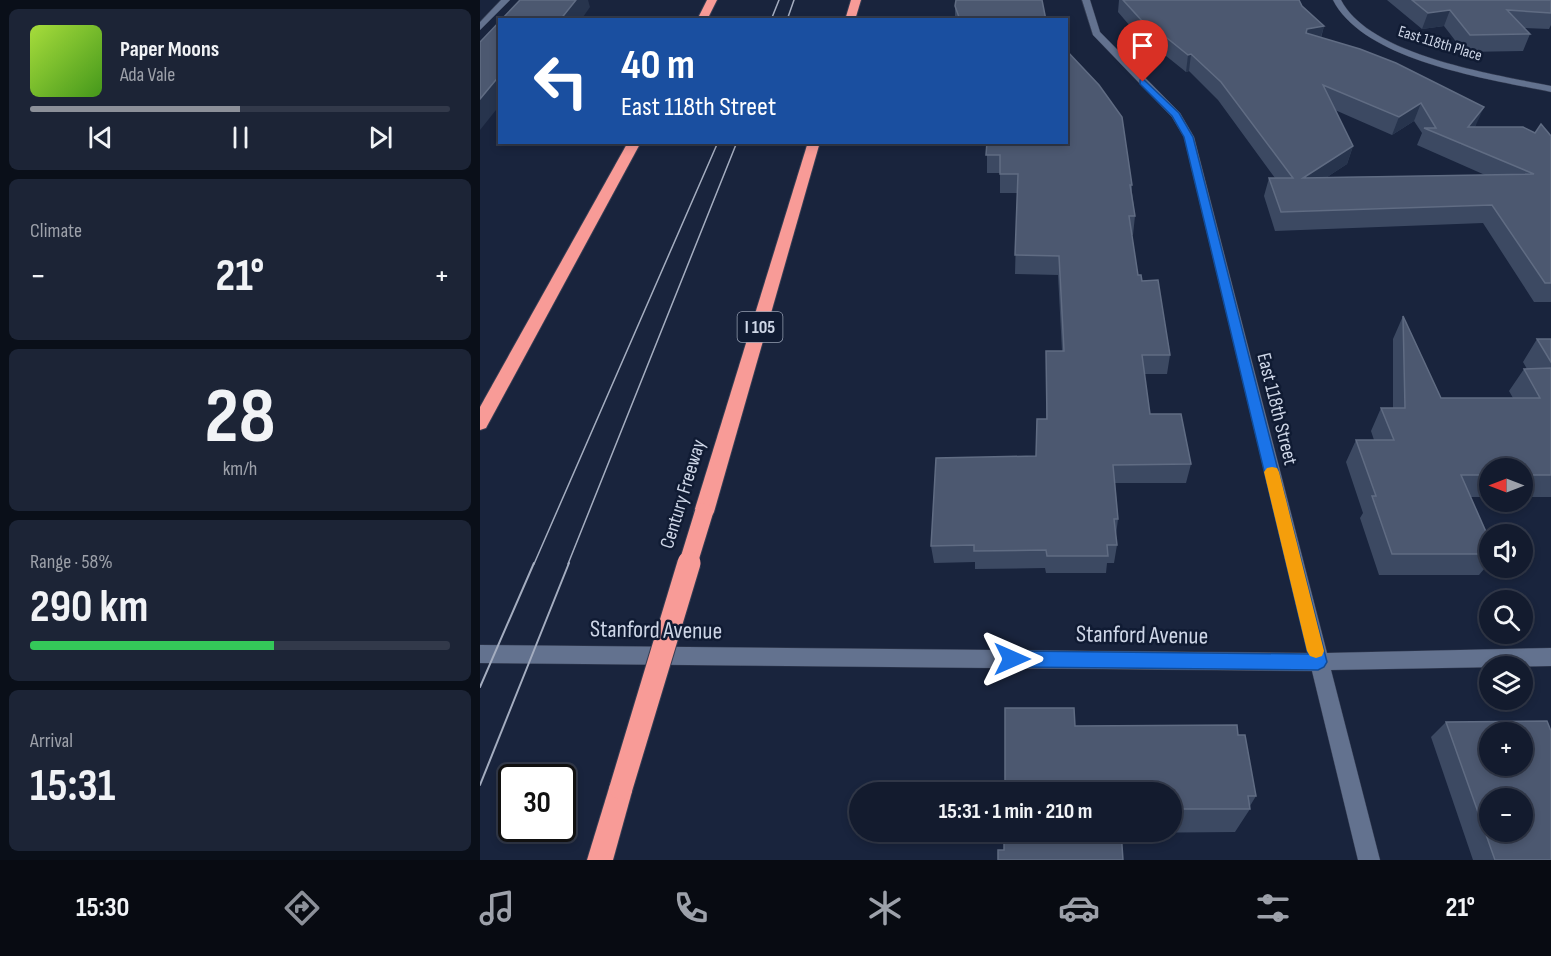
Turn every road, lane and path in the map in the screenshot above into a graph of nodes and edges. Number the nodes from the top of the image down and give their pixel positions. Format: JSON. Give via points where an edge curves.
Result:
{"nodes":[{"id":1,"x":506,"y":0,"type":"edge"},
{"id":2,"x":712,"y":0,"type":"edge"},
{"id":3,"x":852,"y":0,"type":"edge"},
{"id":4,"x":856,"y":0,"type":"edge"},
{"id":5,"x":1086,"y":0,"type":"edge"},
{"id":6,"x":1337,"y":0,"type":"edge"},
{"id":7,"x":703,"y":18,"type":"edge"},
{"id":8,"x":848,"y":18,"type":"edge"},
{"id":9,"x":849,"y":18,"type":"edge"},
{"id":10,"x":480,"y":27,"type":"edge"},
{"id":11,"x":1551,"y":89,"type":"edge"},
{"id":12,"x":634,"y":144,"type":"edge"},
{"id":13,"x":813,"y":144,"type":"edge"},
{"id":14,"x":480,"y":423,"type":"edge"},
{"id":15,"x":480,"y":654,"type":"edge"},
{"id":16,"x":1551,"y":657,"type":"edge"},
{"id":17,"x":1318,"y":662,"type":"junction"},
{"id":18,"x":600,"y":860,"type":"edge"},
{"id":19,"x":1369,"y":860,"type":"edge"}],
"edges":[{"from":1,"to":10,"type":"street"},
{"from":2,"to":7,"type":"highway"},
{"from":3,"to":8,"type":"highway"},
{"from":4,"to":9,"type":"highway"},
{"from":5,"to":17,"type":"street","name":"East 118th Street","via":[[1096,33],[1176,115],[1188,137]]},
{"from":6,"to":11,"type":"street","name":"East 118th Place","via":[[1348,18],[1378,40],[1430,60]]},
{"from":12,"to":14,"type":"highway"},
{"from":13,"to":18,"type":"highway","name":"Century Freeway","number":"I 105","bridge":true},
{"from":15,"to":17,"type":"street","name":"Stanford Avenue"},
{"from":16,"to":17,"type":"street","name":"Stanford Avenue"},
{"from":17,"to":19,"type":"street","name":"East 118th Street"}]}
